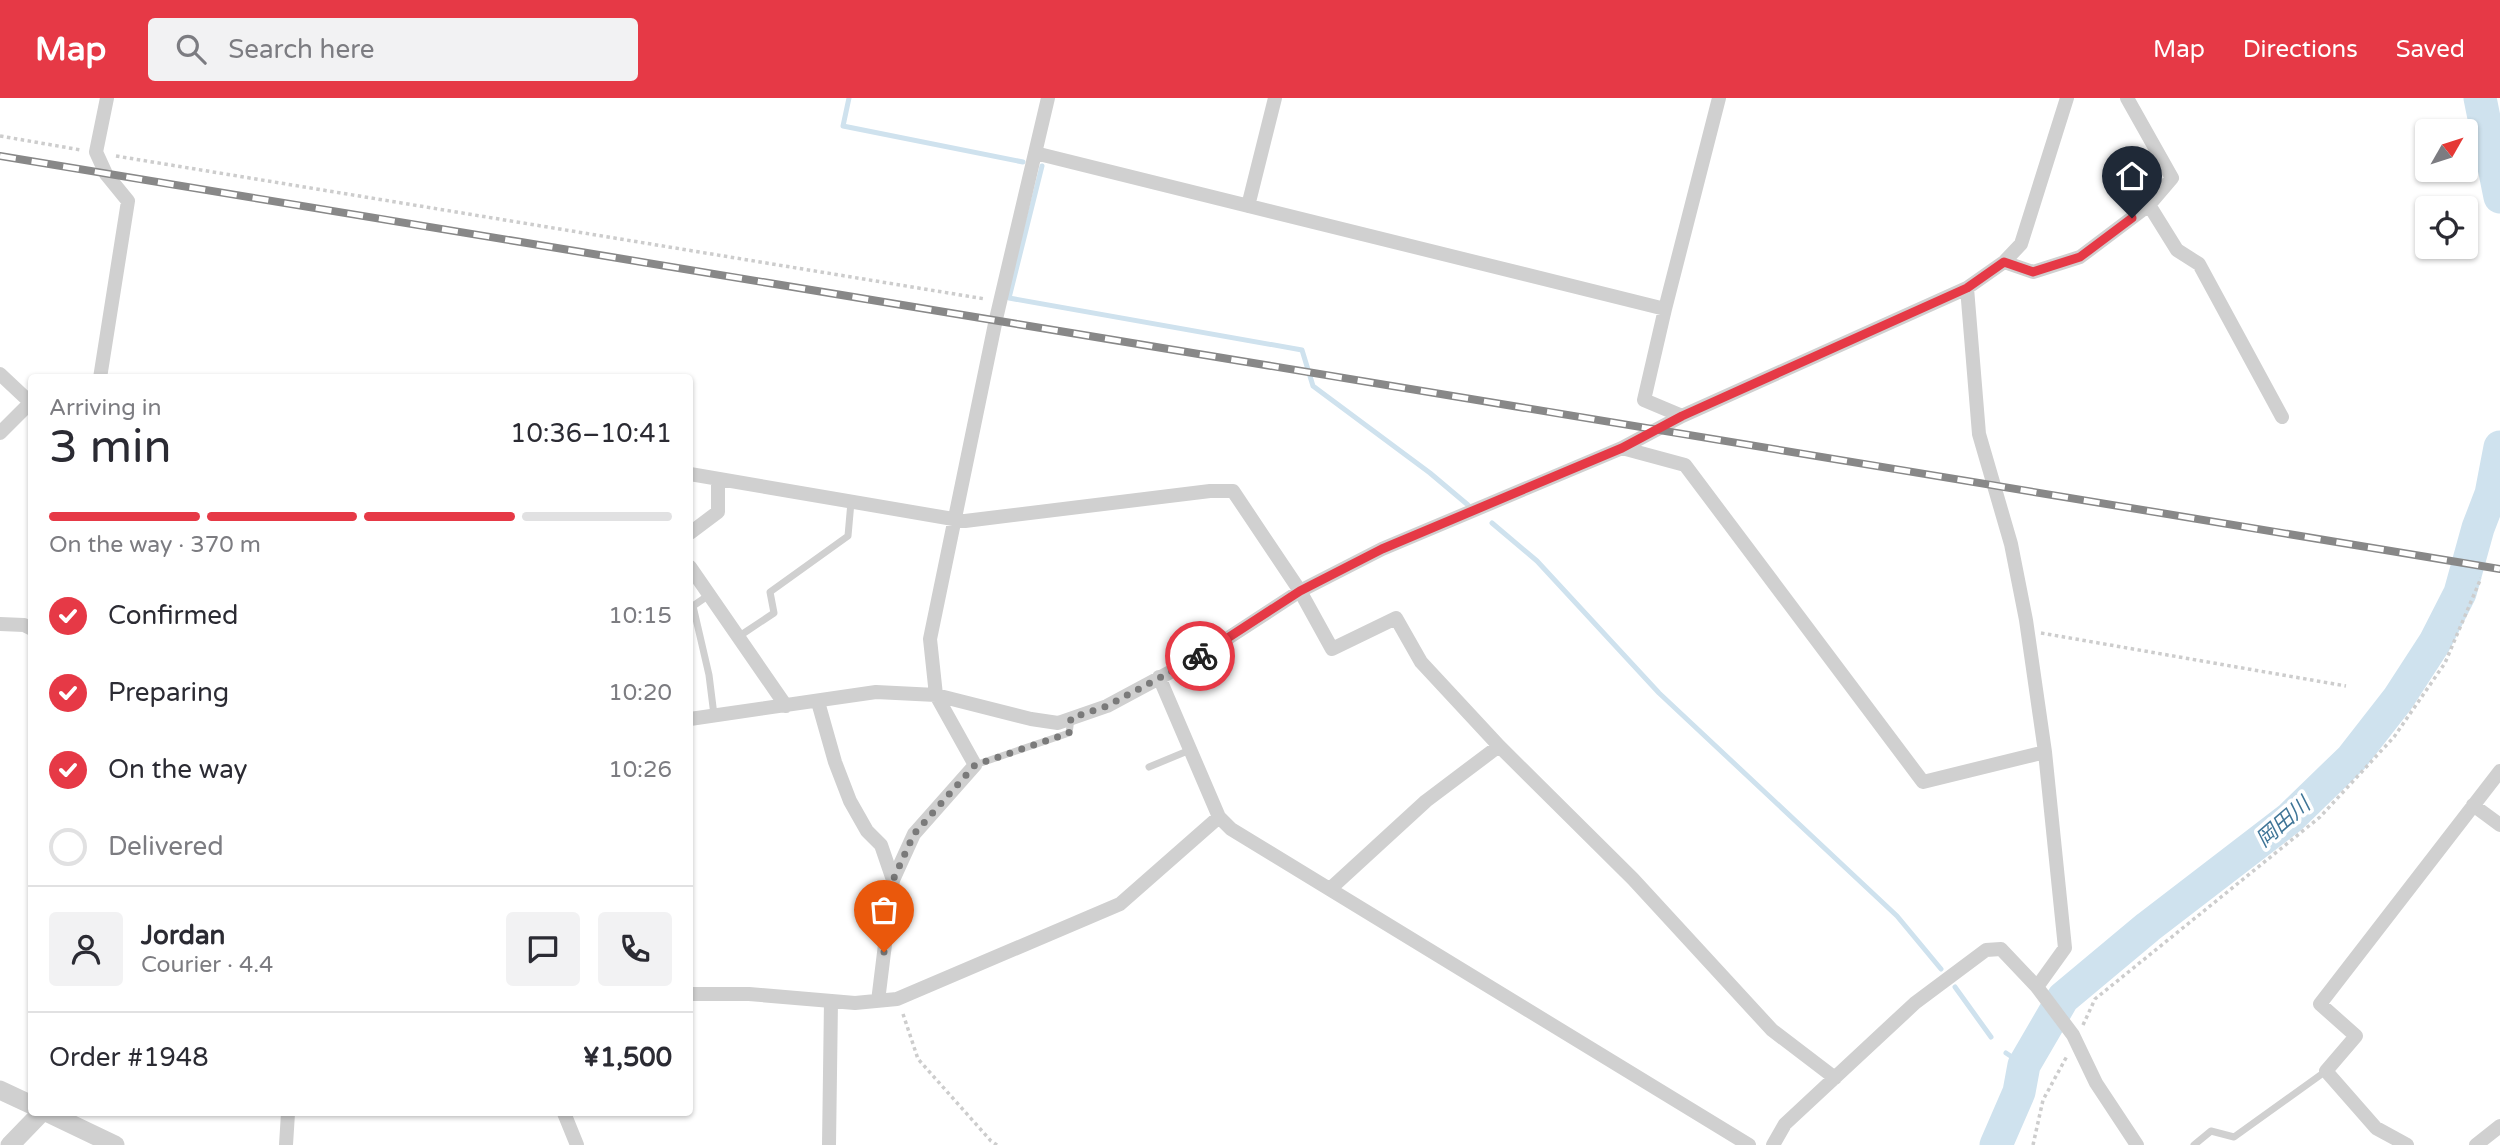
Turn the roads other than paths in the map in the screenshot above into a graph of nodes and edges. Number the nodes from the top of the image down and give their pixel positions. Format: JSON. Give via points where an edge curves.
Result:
{"nodes":[{"id":1,"x":107,"y":98,"type":"edge"},
{"id":2,"x":1048,"y":98,"type":"edge"},
{"id":3,"x":1275,"y":98,"type":"edge"},
{"id":4,"x":1719,"y":98,"type":"edge"},
{"id":5,"x":2067,"y":98,"type":"edge"},
{"id":6,"x":2127,"y":98,"type":"edge"},
{"id":7,"x":1035,"y":153,"type":"junction"},
{"id":8,"x":2149,"y":205,"type":"junction"},
{"id":9,"x":1248,"y":206,"type":"junction"},
{"id":10,"x":2004,"y":262,"type":"junction"},
{"id":11,"x":1967,"y":288,"type":"junction"},
{"id":12,"x":1665,"y":309,"type":"junction"},
{"id":13,"x":0,"y":374,"type":"edge"},
{"id":14,"x":101,"y":374,"type":"edge"},
{"id":15,"x":28,"y":400,"type":"edge"},
{"id":16,"x":28,"y":406,"type":"edge"},
{"id":17,"x":1682,"y":416,"type":"junction"},
{"id":18,"x":2282,"y":417,"type":"dead end"},
{"id":19,"x":0,"y":433,"type":"edge"},
{"id":20,"x":1622,"y":448,"type":"junction"},
{"id":21,"x":693,"y":475,"type":"edge"},
{"id":22,"x":718,"y":479,"type":"junction"},
{"id":23,"x":851,"y":502,"type":"junction"},
{"id":24,"x":954,"y":519,"type":"junction"},
{"id":25,"x":693,"y":531,"type":"edge"},
{"id":26,"x":693,"y":571,"type":"edge"},
{"id":27,"x":1300,"y":591,"type":"junction"},
{"id":28,"x":709,"y":595,"type":"junction"},
{"id":29,"x":0,"y":624,"type":"edge"},
{"id":30,"x":28,"y":627,"type":"edge"},
{"id":31,"x":738,"y":637,"type":"junction"},
{"id":32,"x":1159,"y":677,"type":"junction"},
{"id":33,"x":936,"y":695,"type":"junction"},
{"id":34,"x":818,"y":702,"type":"junction"},
{"id":35,"x":786,"y":706,"type":"junction"},
{"id":36,"x":714,"y":715,"type":"junction"},
{"id":37,"x":693,"y":718,"type":"edge"},
{"id":38,"x":1071,"y":718,"type":"junction"},
{"id":39,"x":1499,"y":746,"type":"junction"},
{"id":40,"x":1190,"y":750,"type":"junction"},
{"id":41,"x":2045,"y":752,"type":"junction"},
{"id":42,"x":975,"y":765,"type":"junction"},
{"id":43,"x":1149,"y":767,"type":"dead end"},
{"id":44,"x":2500,"y":771,"type":"edge"},
{"id":45,"x":2473,"y":805,"type":"junction"},
{"id":46,"x":1219,"y":817,"type":"junction"},
{"id":47,"x":2500,"y":825,"type":"edge"},
{"id":48,"x":893,"y":880,"type":"junction"},
{"id":49,"x":1330,"y":889,"type":"junction"},
{"id":50,"x":2037,"y":987,"type":"junction"},
{"id":51,"x":693,"y":994,"type":"edge"},
{"id":52,"x":831,"y":1001,"type":"junction"},
{"id":53,"x":878,"y":1001,"type":"junction"},
{"id":54,"x":2326,"y":1071,"type":"junction"},
{"id":55,"x":1835,"y":1077,"type":"junction"},
{"id":56,"x":0,"y":1090,"type":"edge"},
{"id":57,"x":28,"y":1103,"type":"edge"},
{"id":58,"x":38,"y":1116,"type":"edge"},
{"id":59,"x":54,"y":1116,"type":"edge"},
{"id":60,"x":288,"y":1116,"type":"edge"},
{"id":61,"x":566,"y":1116,"type":"edge"},
{"id":62,"x":2500,"y":1126,"type":"edge"},
{"id":63,"x":10,"y":1145,"type":"edge"},
{"id":64,"x":114,"y":1145,"type":"edge"},
{"id":65,"x":286,"y":1145,"type":"edge"},
{"id":66,"x":577,"y":1145,"type":"edge"},
{"id":67,"x":829,"y":1145,"type":"edge"},
{"id":68,"x":1749,"y":1145,"type":"edge"},
{"id":69,"x":1773,"y":1145,"type":"edge"},
{"id":70,"x":2137,"y":1145,"type":"edge"},
{"id":71,"x":2194,"y":1145,"type":"edge"},
{"id":72,"x":2407,"y":1145,"type":"edge"},
{"id":73,"x":2476,"y":1145,"type":"edge"}],
"edges":[{"from":1,"to":14,"type":"street","via":[[96,152],[106,174],[128,201]]},
{"from":2,"to":7,"type":"street"},
{"from":3,"to":9,"type":"street"},
{"from":4,"to":12,"type":"street"},
{"from":5,"to":10,"type":"street","via":[[2021,244]]},
{"from":6,"to":8,"type":"street","via":[[2172,178]]},
{"from":7,"to":9,"type":"street"},
{"from":7,"to":24,"type":"street"},
{"from":8,"to":10,"type":"street","via":[[2080,257],[2033,272]]},
{"from":8,"to":18,"type":"street","via":[[2177,250],[2199,264]]},
{"from":9,"to":12,"type":"street"},
{"from":10,"to":11,"type":"street"},
{"from":11,"to":17,"type":"street"},
{"from":11,"to":41,"type":"street","via":[[1979,434],[2011,544]]},
{"from":12,"to":17,"type":"street","via":[[1644,400]]},
{"from":13,"to":15,"type":"street"},
{"from":16,"to":19,"type":"street"},
{"from":17,"to":20,"type":"street"},
{"from":20,"to":27,"type":"street","via":[[1382,549]]},
{"from":20,"to":41,"type":"street","via":[[1685,465],[1923,782]]},
{"from":21,"to":22,"type":"street"},
{"from":22,"to":23,"type":"street"},
{"from":22,"to":25,"type":"street","via":[[718,512]]},
{"from":23,"to":24,"type":"street"},
{"from":23,"to":31,"type":"lane","via":[[848,536],[770,592],[774,613]]},
{"from":24,"to":27,"type":"street","via":[[1233,491]]},
{"from":24,"to":33,"type":"street","via":[[930,639]]},
{"from":26,"to":28,"type":"street"},
{"from":27,"to":32,"type":"street","via":[[1202,655]]},
{"from":27,"to":39,"type":"street","via":[[1332,649],[1396,618],[1421,662]]},
{"from":28,"to":31,"type":"street"},
{"from":28,"to":36,"type":"lane","via":[[693,606]]},
{"from":29,"to":30,"type":"street"},
{"from":31,"to":35,"type":"street"},
{"from":32,"to":38,"type":"street","via":[[1107,706]]},
{"from":32,"to":40,"type":"street"},
{"from":33,"to":34,"type":"street","via":[[876,692]]},
{"from":33,"to":38,"type":"street","via":[[1031,719],[1058,723]]},
{"from":33,"to":42,"type":"street"},
{"from":34,"to":35,"type":"street"},
{"from":34,"to":48,"type":"street","via":[[850,801],[881,845]]},
{"from":35,"to":36,"type":"street"},
{"from":36,"to":37,"type":"street"},
{"from":38,"to":42,"type":"lane","via":[[1069,733]]},
{"from":39,"to":49,"type":"street","via":[[1426,801]]},
{"from":39,"to":55,"type":"street","via":[[1633,879],[1772,1030]]},
{"from":40,"to":43,"type":"lane"},
{"from":40,"to":46,"type":"street"},
{"from":41,"to":50,"type":"street","via":[[2065,948]]},
{"from":42,"to":48,"type":"street","via":[[914,834]]},
{"from":44,"to":45,"type":"street"},
{"from":45,"to":47,"type":"street"},
{"from":45,"to":54,"type":"street","via":[[2320,1004],[2356,1036]]},
{"from":46,"to":49,"type":"street","via":[[1231,829]]},
{"from":46,"to":53,"type":"street","via":[[1121,904],[897,999]]},
{"from":48,"to":53,"type":"street"},
{"from":49,"to":68,"type":"street"},
{"from":50,"to":55,"type":"street","via":[[2001,949],[1986,950],[1915,1003]]},
{"from":50,"to":70,"type":"street","via":[[2074,1038],[2096,1083]]},
{"from":51,"to":52,"type":"street"},
{"from":52,"to":53,"type":"street"},
{"from":52,"to":67,"type":"street"},
{"from":54,"to":71,"type":"lane","via":[[2234,1136],[2211,1131]]},
{"from":54,"to":72,"type":"street","via":[[2376,1129]]},
{"from":55,"to":69,"type":"street","via":[[1785,1124]]},
{"from":56,"to":57,"type":"street"},
{"from":58,"to":63,"type":"street"},
{"from":59,"to":64,"type":"street"},
{"from":60,"to":65,"type":"street"},
{"from":61,"to":66,"type":"street"},
{"from":62,"to":73,"type":"street"}]}
